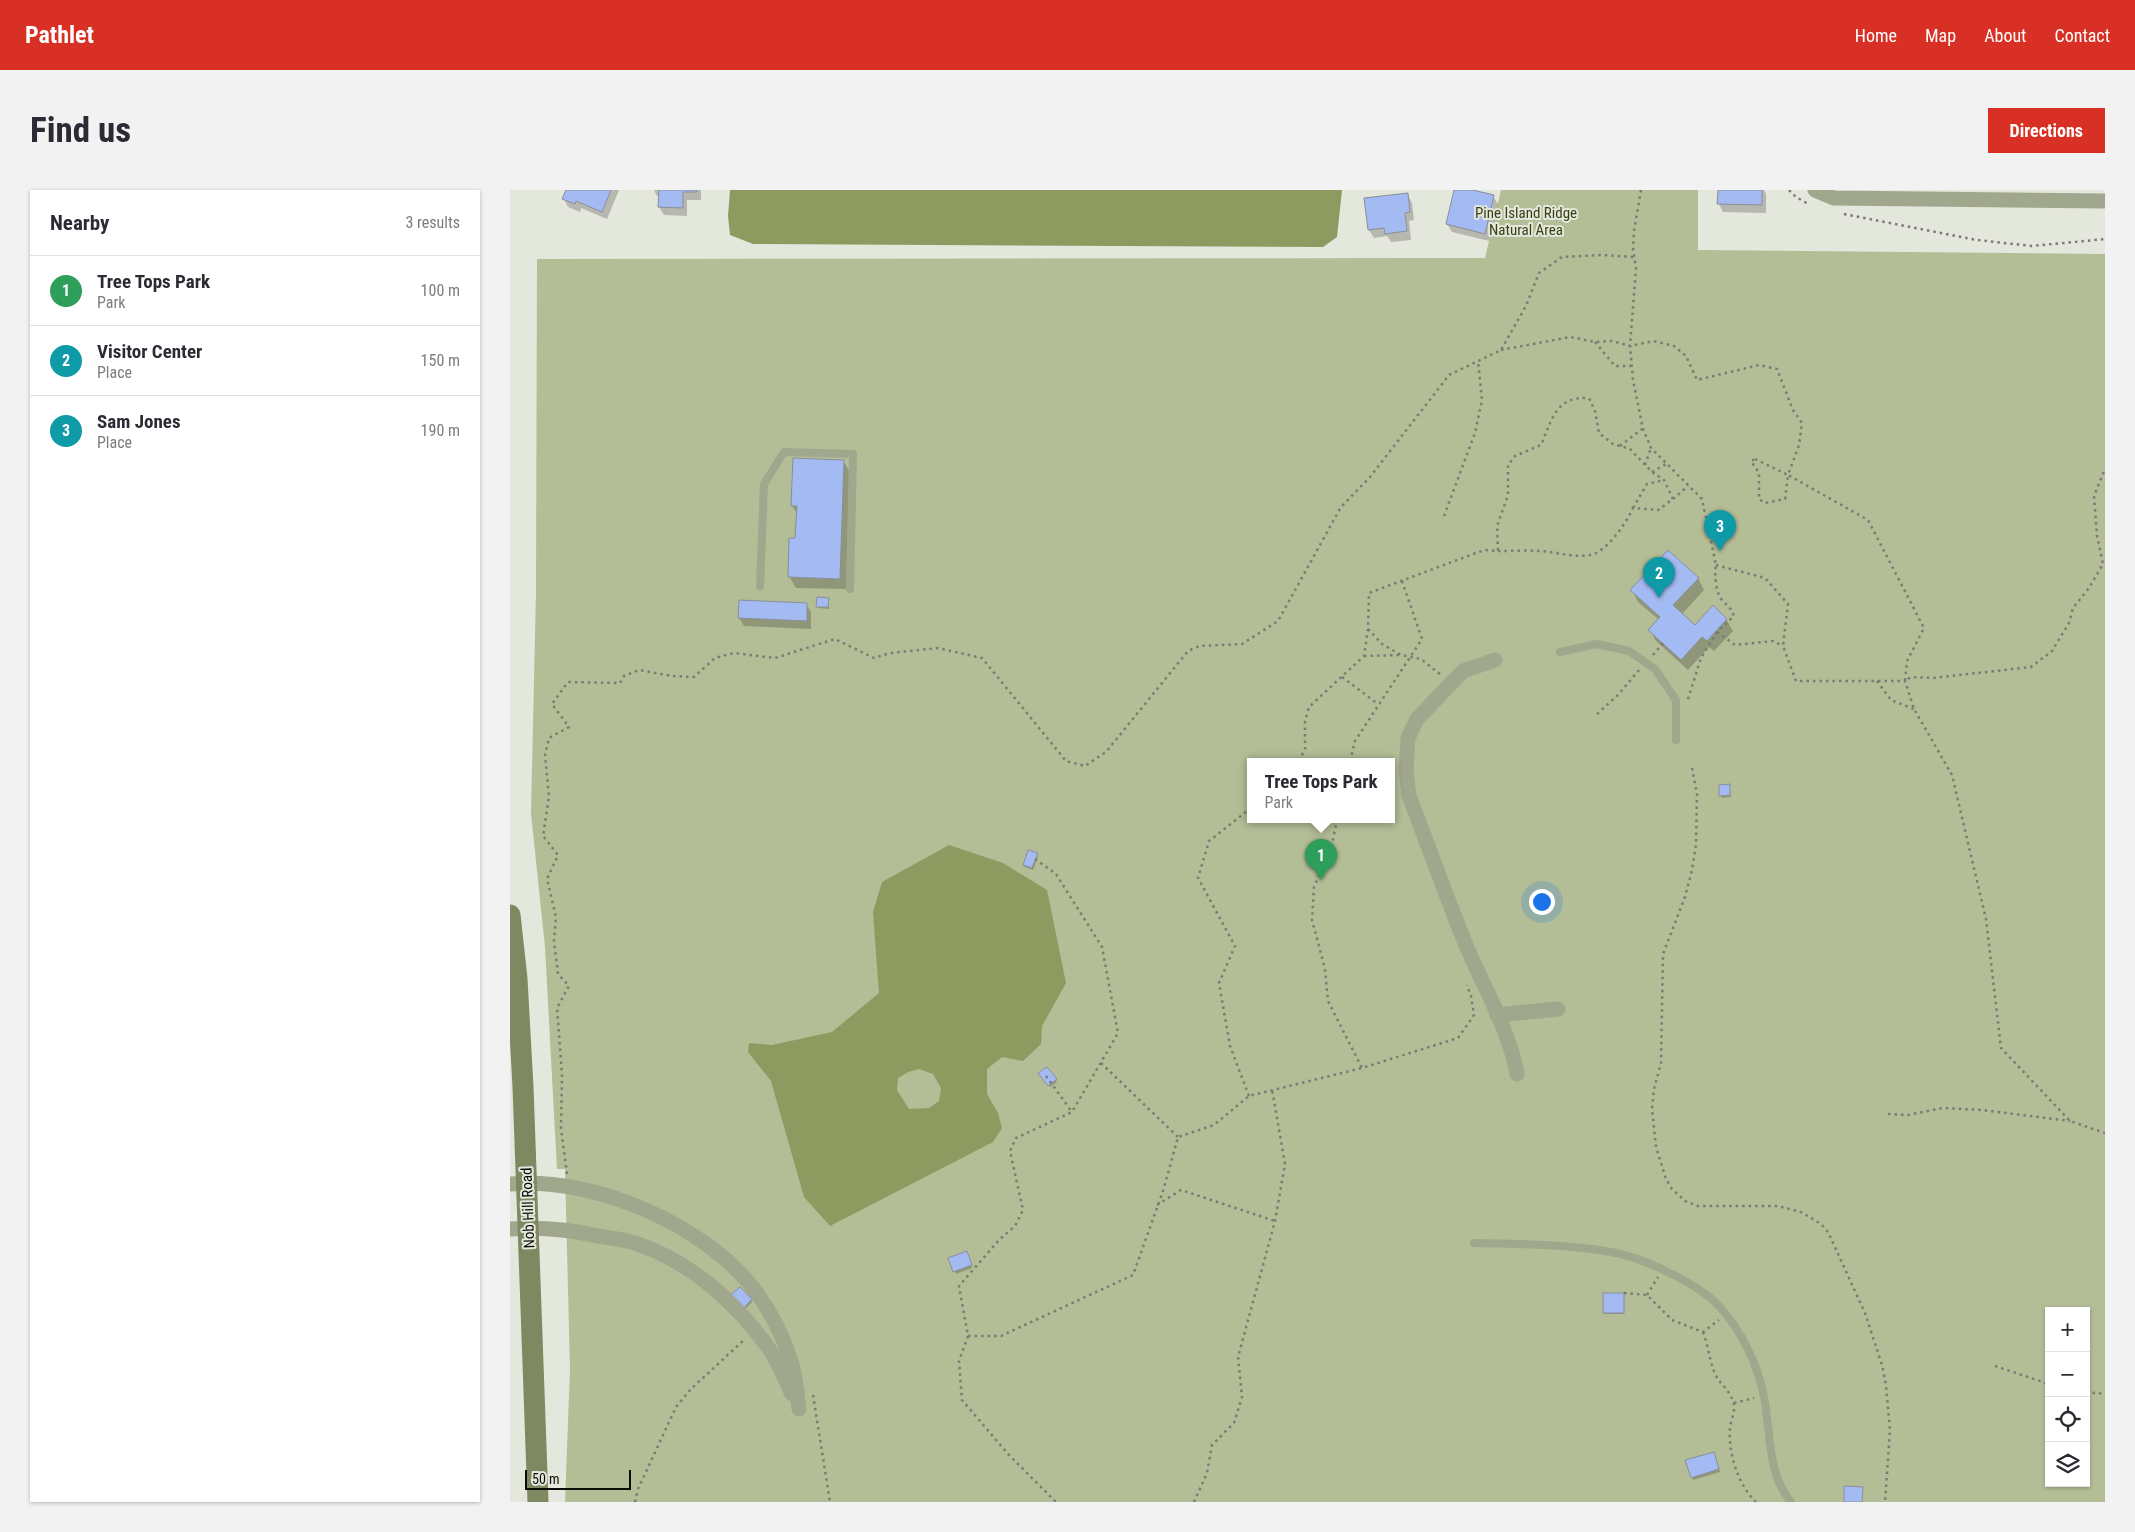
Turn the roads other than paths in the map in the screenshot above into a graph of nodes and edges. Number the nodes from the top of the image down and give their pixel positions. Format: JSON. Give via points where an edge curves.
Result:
{"nodes":[{"id":1,"x":1815,"y":190,"type":"edge"},
{"id":2,"x":2105,"y":201,"type":"edge"},
{"id":3,"x":760,"y":586,"type":"dead end"},
{"id":4,"x":850,"y":589,"type":"dead end"},
{"id":5,"x":1560,"y":652,"type":"dead end"},
{"id":6,"x":1495,"y":660,"type":"dead end"},
{"id":7,"x":1676,"y":740,"type":"dead end"},
{"id":8,"x":510,"y":915,"type":"edge"},
{"id":9,"x":1558,"y":1009,"type":"dead end"},
{"id":10,"x":1497,"y":1015,"type":"junction"},
{"id":11,"x":1517,"y":1074,"type":"dead end"},
{"id":12,"x":519,"y":1183,"type":"edge"},
{"id":13,"x":520,"y":1228,"type":"edge"},
{"id":14,"x":1474,"y":1243,"type":"dead end"},
{"id":15,"x":538,"y":1502,"type":"edge"},
{"id":16,"x":1791,"y":1502,"type":"edge"}],
"edges":[{"from":1,"to":2,"type":"street","via":[[1834,198]]},
{"from":3,"to":4,"type":"lane","via":[[764,484],[784,452],[853,454]]},
{"from":5,"to":7,"type":"lane","via":[[1597,644],[1629,651],[1646,662],[1655,669],[1676,700]]},
{"from":6,"to":10,"type":"street","via":[[1463,671],[1417,719],[1408,738],[1406,770],[1409,796],[1464,941]]},
{"from":8,"to":12,"type":"main road","name":"Nob Hill Road","via":[[517,979]]},
{"from":9,"to":10,"type":"street"},
{"from":10,"to":11,"type":"street","via":[[1513,1049]]},
{"from":12,"to":13,"type":"main road","name":"Nob Hill Road"},
{"from":12,"to":13,"type":"street","via":[[593,1190],[669,1220],[732,1266],[757,1293],[777,1327],[791,1361],[799,1409],[771,1351],[737,1308],[690,1271],[635,1243],[586,1233]]},
{"from":13,"to":15,"type":"main road","name":"Nob Hill Road"},
{"from":14,"to":16,"type":"lane","via":[[1528,1244],[1612,1252],[1647,1262],[1695,1288],[1718,1305],[1750,1355],[1764,1396],[1777,1480]]}]}
